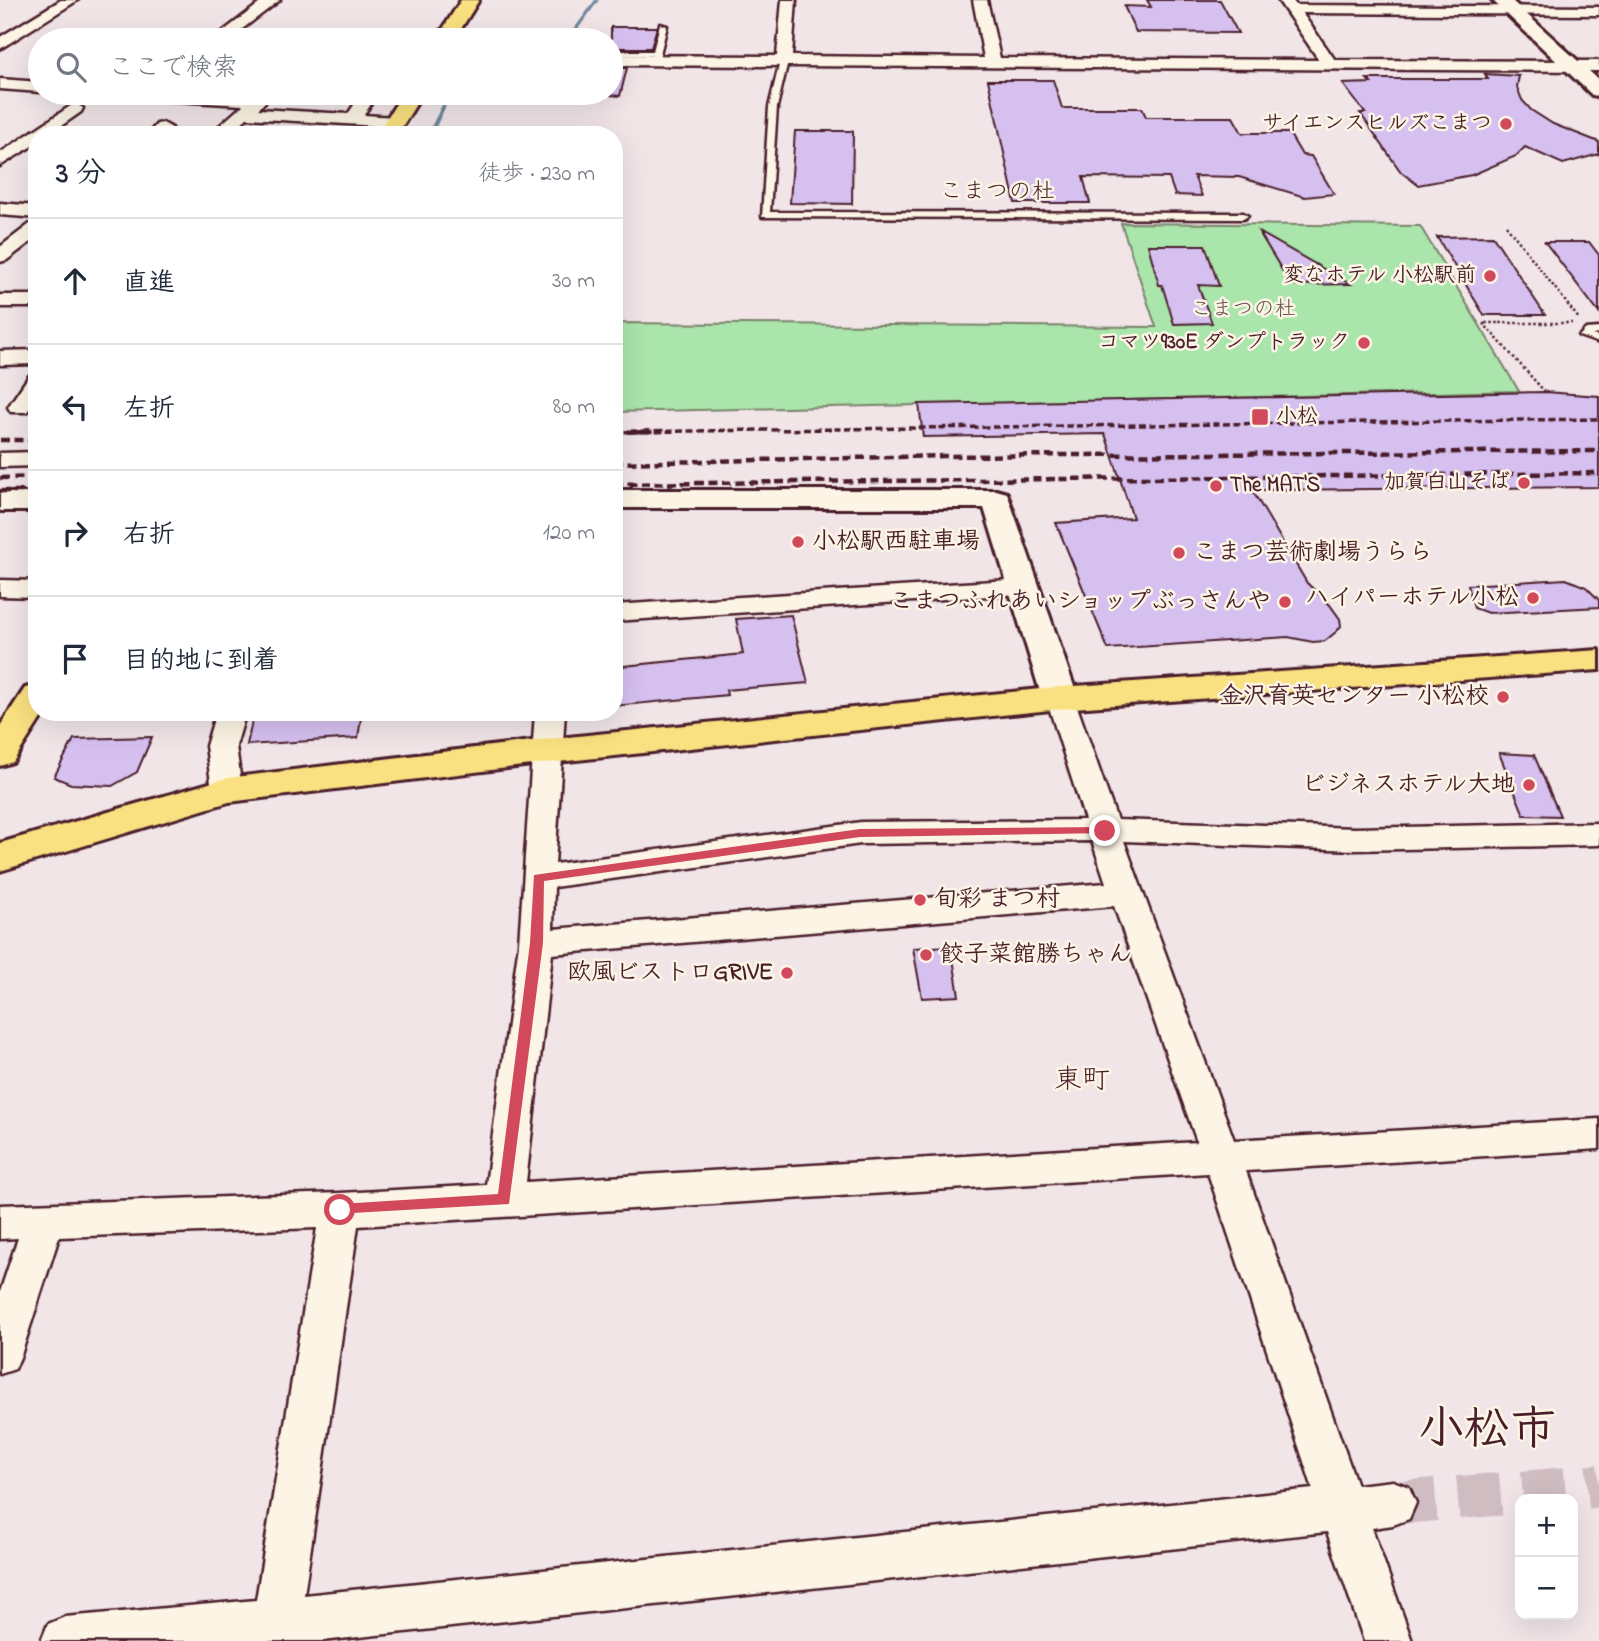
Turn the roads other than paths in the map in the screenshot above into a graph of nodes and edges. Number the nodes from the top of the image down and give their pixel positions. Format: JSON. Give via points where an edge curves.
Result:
{"nodes":[{"id":1,"x":71,"y":0,"type":"edge"},
{"id":2,"x":273,"y":0,"type":"edge"},
{"id":3,"x":470,"y":0,"type":"edge"},
{"id":4,"x":789,"y":0,"type":"edge"},
{"id":5,"x":980,"y":0,"type":"edge"},
{"id":6,"x":1288,"y":4,"type":"edge"},
{"id":7,"x":1507,"y":5,"type":"edge"},
{"id":8,"x":1599,"y":11,"type":"edge"},
{"id":9,"x":663,"y":26,"type":"dead end"},
{"id":10,"x":235,"y":28,"type":"edge"},
{"id":11,"x":452,"y":28,"type":"edge"},
{"id":12,"x":0,"y":44,"type":"edge"},
{"id":13,"x":623,"y":54,"type":"edge"},
{"id":14,"x":656,"y":56,"type":"junction"},
{"id":15,"x":623,"y":59,"type":"edge"},
{"id":16,"x":784,"y":61,"type":"junction"},
{"id":17,"x":993,"y":61,"type":"junction"},
{"id":18,"x":1329,"y":63,"type":"junction"},
{"id":19,"x":1574,"y":65,"type":"junction"},
{"id":20,"x":1599,"y":66,"type":"edge"},
{"id":21,"x":0,"y":84,"type":"edge"},
{"id":22,"x":28,"y":86,"type":"edge"},
{"id":23,"x":1599,"y":91,"type":"edge"},
{"id":24,"x":253,"y":105,"type":"edge"},
{"id":25,"x":328,"y":105,"type":"edge"},
{"id":26,"x":362,"y":105,"type":"edge"},
{"id":27,"x":405,"y":105,"type":"edge"},
{"id":28,"x":75,"y":108,"type":"dead end"},
{"id":29,"x":244,"y":113,"type":"junction"},
{"id":30,"x":318,"y":118,"type":"junction"},
{"id":31,"x":352,"y":120,"type":"junction"},
{"id":32,"x":50,"y":126,"type":"edge"},
{"id":33,"x":229,"y":126,"type":"edge"},
{"id":34,"x":312,"y":126,"type":"edge"},
{"id":35,"x":380,"y":126,"type":"edge"},
{"id":36,"x":391,"y":126,"type":"edge"},
{"id":37,"x":28,"y":141,"type":"edge"},
{"id":38,"x":0,"y":161,"type":"edge"},
{"id":39,"x":0,"y":209,"type":"edge"},
{"id":40,"x":28,"y":211,"type":"edge"},
{"id":41,"x":1243,"y":216,"type":"dead end"},
{"id":42,"x":28,"y":235,"type":"edge"},
{"id":43,"x":0,"y":256,"type":"edge"},
{"id":44,"x":1599,"y":331,"type":"edge"},
{"id":45,"x":1599,"y":340,"type":"edge"},
{"id":46,"x":28,"y":357,"type":"edge"},
{"id":47,"x":0,"y":358,"type":"edge"},
{"id":48,"x":28,"y":394,"type":"edge"},
{"id":49,"x":19,"y":407,"type":"dead end"},
{"id":50,"x":28,"y":459,"type":"edge"},
{"id":51,"x":0,"y":460,"type":"edge"},
{"id":52,"x":623,"y":499,"type":"edge"},
{"id":53,"x":0,"y":502,"type":"edge"},
{"id":54,"x":28,"y":502,"type":"edge"},
{"id":55,"x":1025,"y":587,"type":"junction"},
{"id":56,"x":0,"y":588,"type":"edge"},
{"id":57,"x":28,"y":589,"type":"edge"},
{"id":58,"x":623,"y":612,"type":"edge"},
{"id":59,"x":1599,"y":660,"type":"edge"},
{"id":60,"x":1060,"y":698,"type":"junction"},
{"id":61,"x":28,"y":710,"type":"edge"},
{"id":62,"x":229,"y":721,"type":"edge"},
{"id":63,"x":550,"y":721,"type":"edge"},
{"id":64,"x":548,"y":751,"type":"junction"},
{"id":65,"x":0,"y":754,"type":"edge"},
{"id":66,"x":227,"y":790,"type":"junction"},
{"id":67,"x":1105,"y":831,"type":"junction"},
{"id":68,"x":1599,"y":835,"type":"edge"},
{"id":69,"x":0,"y":857,"type":"edge"},
{"id":70,"x":538,"y":878,"type":"junction"},
{"id":71,"x":1126,"y":893,"type":"junction"},
{"id":72,"x":536,"y":943,"type":"junction"},
{"id":73,"x":1599,"y":1134,"type":"edge"},
{"id":74,"x":1221,"y":1156,"type":"junction"},
{"id":75,"x":504,"y":1200,"type":"junction"},
{"id":76,"x":340,"y":1210,"type":"junction"},
{"id":77,"x":44,"y":1221,"type":"junction"},
{"id":78,"x":0,"y":1222,"type":"edge"},
{"id":79,"x":0,"y":1355,"type":"edge"},
{"id":80,"x":1393,"y":1503,"type":"tunnel mouth"},
{"id":81,"x":1340,"y":1507,"type":"junction"},
{"id":82,"x":274,"y":1631,"type":"edge"},
{"id":83,"x":65,"y":1641,"type":"edge"},
{"id":84,"x":1388,"y":1641,"type":"edge"}],
"edges":[{"from":1,"to":12,"type":"street"},
{"from":2,"to":10,"type":"street"},
{"from":3,"to":11,"type":"main road"},
{"from":4,"to":16,"type":"street"},
{"from":5,"to":17,"type":"street"},
{"from":6,"to":7,"type":"street"},
{"from":6,"to":18,"type":"street"},
{"from":7,"to":8,"type":"street"},
{"from":7,"to":19,"type":"street"},
{"from":9,"to":14,"type":"lane"},
{"from":13,"to":14,"type":"lane"},
{"from":14,"to":15,"type":"street"},
{"from":14,"to":16,"type":"street"},
{"from":16,"to":17,"type":"street"},
{"from":16,"to":41,"type":"lane","via":[[773,107],[765,215]]},
{"from":17,"to":18,"type":"street"},
{"from":18,"to":19,"type":"street"},
{"from":19,"to":20,"type":"street"},
{"from":19,"to":23,"type":"street"},
{"from":21,"to":22,"type":"street"},
{"from":24,"to":29,"type":"street"},
{"from":25,"to":30,"type":"street"},
{"from":26,"to":31,"type":"street"},
{"from":27,"to":36,"type":"main road"},
{"from":28,"to":32,"type":"street"},
{"from":29,"to":30,"type":"street"},
{"from":29,"to":33,"type":"street"},
{"from":30,"to":31,"type":"street"},
{"from":30,"to":34,"type":"street"},
{"from":31,"to":35,"type":"street"},
{"from":37,"to":38,"type":"street"},
{"from":39,"to":40,"type":"street"},
{"from":42,"to":43,"type":"street"},
{"from":44,"to":45,"type":"lane","via":[[1584,336]]},
{"from":46,"to":47,"type":"street"},
{"from":48,"to":49,"type":"street"},
{"from":50,"to":51,"type":"street"},
{"from":52,"to":55,"type":"street","via":[[996,499]]},
{"from":53,"to":54,"type":"street"},
{"from":55,"to":58,"type":"street"},
{"from":55,"to":60,"type":"street"},
{"from":56,"to":57,"type":"street"},
{"from":59,"to":60,"type":"main road"},
{"from":60,"to":64,"type":"main road"},
{"from":60,"to":67,"type":"street"},
{"from":61,"to":65,"type":"main road"},
{"from":62,"to":66,"type":"street","via":[[221,746]]},
{"from":63,"to":64,"type":"street"},
{"from":64,"to":66,"type":"main road"},
{"from":64,"to":70,"type":"street"},
{"from":66,"to":69,"type":"main road"},
{"from":67,"to":68,"type":"street","via":[[1355,839]]},
{"from":67,"to":70,"type":"street","via":[[860,833]]},
{"from":67,"to":71,"type":"street"},
{"from":70,"to":72,"type":"street"},
{"from":71,"to":72,"type":"street"},
{"from":71,"to":74,"type":"street"},
{"from":72,"to":75,"type":"street"},
{"from":73,"to":74,"type":"street"},
{"from":74,"to":75,"type":"street"},
{"from":74,"to":81,"type":"street"},
{"from":75,"to":76,"type":"street"},
{"from":76,"to":77,"type":"street"},
{"from":76,"to":82,"type":"street"},
{"from":77,"to":78,"type":"street"},
{"from":77,"to":79,"type":"street"},
{"from":80,"to":81,"type":"street"},
{"from":81,"to":82,"type":"street"},
{"from":81,"to":84,"type":"street"},
{"from":82,"to":83,"type":"street"}]}
